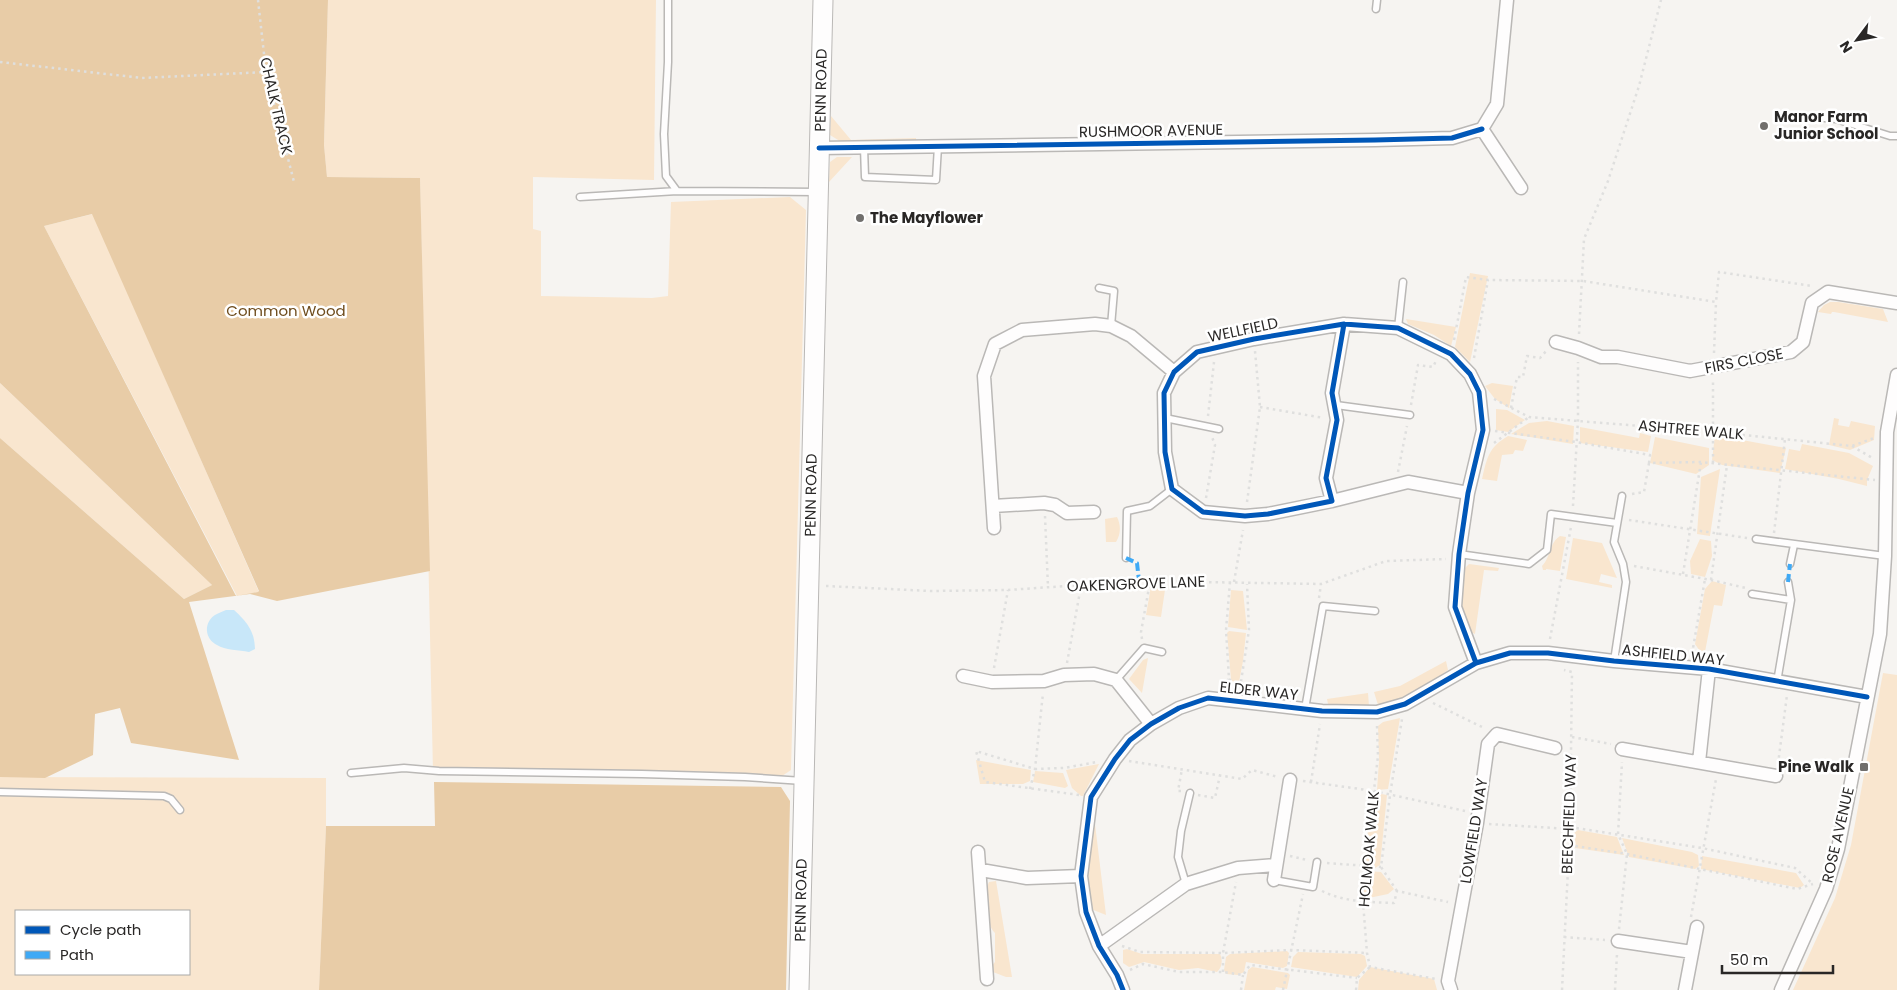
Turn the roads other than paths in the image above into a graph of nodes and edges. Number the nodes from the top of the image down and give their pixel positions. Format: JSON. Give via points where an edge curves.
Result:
{"nodes":[{"id":1,"x":668,"y":0,"type":"edge"},
{"id":2,"x":823,"y":0,"type":"edge"},
{"id":3,"x":1377,"y":0,"type":"edge"},
{"id":4,"x":1507,"y":0,"type":"edge"},
{"id":5,"x":1376,"y":9,"type":"dead end"},
{"id":6,"x":1813,"y":117,"type":"dead end"},
{"id":7,"x":1482,"y":129,"type":"junction"},
{"id":8,"x":1897,"y":136,"type":"edge"},
{"id":9,"x":938,"y":146,"type":"junction"},
{"id":10,"x":864,"y":147,"type":"junction"},
{"id":11,"x":820,"y":148,"type":"junction"},
{"id":12,"x":1521,"y":188,"type":"dead end"},
{"id":13,"x":677,"y":191,"type":"junction"},
{"id":14,"x":819,"y":192,"type":"junction"},
{"id":15,"x":580,"y":197,"type":"dead end"},
{"id":16,"x":1403,"y":282,"type":"dead end"},
{"id":17,"x":1099,"y":288,"type":"dead end"},
{"id":18,"x":1897,"y":303,"type":"edge"},
{"id":19,"x":1344,"y":324,"type":"junction"},
{"id":20,"x":1110,"y":326,"type":"junction"},
{"id":21,"x":1398,"y":328,"type":"junction"},
{"id":22,"x":1556,"y":342,"type":"road end"},
{"id":23,"x":1174,"y":372,"type":"junction"},
{"id":24,"x":1897,"y":379,"type":"edge"},
{"id":25,"x":1336,"y":405,"type":"junction"},
{"id":26,"x":1410,"y":414,"type":"dead end"},
{"id":27,"x":1165,"y":418,"type":"junction"},
{"id":28,"x":1219,"y":429,"type":"dead end"},
{"id":29,"x":1172,"y":489,"type":"junction"},
{"id":30,"x":1468,"y":493,"type":"junction"},
{"id":31,"x":1622,"y":496,"type":"road end"},
{"id":32,"x":1332,"y":501,"type":"junction"},
{"id":33,"x":993,"y":506,"type":"junction"},
{"id":34,"x":1094,"y":512,"type":"dead end"},
{"id":35,"x":1617,"y":520,"type":"junction"},
{"id":36,"x":994,"y":528,"type":"dead end"},
{"id":37,"x":1756,"y":539,"type":"road end"},
{"id":38,"x":1794,"y":545,"type":"junction"},
{"id":39,"x":1458,"y":554,"type":"junction"},
{"id":40,"x":1886,"y":556,"type":"junction"},
{"id":41,"x":1126,"y":558,"type":"dead end"},
{"id":42,"x":1790,"y":564,"type":"dead end"},
{"id":43,"x":1884,"y":580,"type":"junction"},
{"id":44,"x":1897,"y":580,"type":"edge"},
{"id":45,"x":1788,"y":582,"type":"dead end"},
{"id":46,"x":1752,"y":594,"type":"road end"},
{"id":47,"x":1791,"y":600,"type":"junction"},
{"id":48,"x":1375,"y":611,"type":"dead end"},
{"id":49,"x":1162,"y":652,"type":"dead end"},
{"id":50,"x":1614,"y":661,"type":"junction"},
{"id":51,"x":1476,"y":663,"type":"junction"},
{"id":52,"x":1709,"y":669,"type":"junction"},
{"id":53,"x":963,"y":676,"type":"dead end"},
{"id":54,"x":1116,"y":680,"type":"junction"},
{"id":55,"x":1783,"y":683,"type":"junction"},
{"id":56,"x":1867,"y":696,"type":"junction"},
{"id":57,"x":1305,"y":709,"type":"junction"},
{"id":58,"x":1151,"y":724,"type":"junction"},
{"id":59,"x":1555,"y":748,"type":"dead end"},
{"id":60,"x":1622,"y":749,"type":"road end"},
{"id":61,"x":1698,"y":762,"type":"junction"},
{"id":62,"x":351,"y":773,"type":"dead end"},
{"id":63,"x":1776,"y":776,"type":"road end"},
{"id":64,"x":1290,"y":780,"type":"road end"},
{"id":65,"x":804,"y":781,"type":"junction"},
{"id":66,"x":0,"y":792,"type":"edge"},
{"id":67,"x":1190,"y":793,"type":"dead end"},
{"id":68,"x":180,"y":810,"type":"dead end"},
{"id":69,"x":978,"y":852,"type":"dead end"},
{"id":70,"x":1277,"y":860,"type":"junction"},
{"id":71,"x":1317,"y":862,"type":"road end"},
{"id":72,"x":981,"y":870,"type":"junction"},
{"id":73,"x":1081,"y":876,"type":"junction"},
{"id":74,"x":1274,"y":880,"type":"joint"},
{"id":75,"x":1186,"y":884,"type":"junction"},
{"id":76,"x":1698,"y":927,"type":"road end"},
{"id":77,"x":1618,"y":941,"type":"road end"},
{"id":78,"x":1103,"y":944,"type":"junction"},
{"id":79,"x":1692,"y":952,"type":"junction"},
{"id":80,"x":987,"y":979,"type":"dead end"},
{"id":81,"x":1449,"y":986,"type":"edge"},
{"id":82,"x":799,"y":990,"type":"edge"},
{"id":83,"x":1123,"y":990,"type":"edge"},
{"id":84,"x":1685,"y":990,"type":"edge"},
{"id":85,"x":1781,"y":990,"type":"edge"}],
"edges":[{"from":1,"to":13,"type":"lane","via":[[664,134],[666,176]]},
{"from":2,"to":11,"type":"main road","name":"PENN ROAD"},
{"from":3,"to":5,"type":"lane"},
{"from":4,"to":7,"type":"street","via":[[1497,104]]},
{"from":6,"to":8,"type":"lane","via":[[1836,119]]},
{"from":7,"to":9,"type":"street","name":"RUSHMOOR AVENUE","via":[[1452,138],[1433,139]]},
{"from":7,"to":12,"type":"street"},
{"from":9,"to":10,"type":"street","name":"RUSHMOOR AVENUE"},
{"from":9,"to":10,"type":"lane","via":[[936,180],[865,176]]},
{"from":10,"to":11,"type":"street","name":"RUSHMOOR AVENUE"},
{"from":11,"to":14,"type":"main road","name":"PENN ROAD"},
{"from":13,"to":14,"type":"lane"},
{"from":13,"to":15,"type":"lane"},
{"from":14,"to":65,"type":"main road","name":"PENN ROAD"},
{"from":16,"to":21,"type":"lane"},
{"from":17,"to":20,"type":"lane","via":[[1114,291]]},
{"from":18,"to":22,"type":"street","name":"FIRS CLOSE","via":[[1828,292],[1812,304],[1803,342],[1791,352],[1690,370],[1601,357]]},
{"from":19,"to":21,"type":"street","name":"WELLFIELD"},
{"from":19,"to":23,"type":"street","name":"WELLFIELD","via":[[1197,352]]},
{"from":19,"to":25,"type":"street","via":[[1332,393]]},
{"from":20,"to":23,"type":"street","via":[[1131,336]]},
{"from":20,"to":33,"type":"street","via":[[1095,324],[1022,330],[995,344],[984,376]]},
{"from":21,"to":30,"type":"street","name":"WELLFIELD","via":[[1451,354],[1470,374],[1479,392],[1483,430]]},
{"from":23,"to":27,"type":"street","name":"WELLFIELD","via":[[1164,393]]},
{"from":24,"to":40,"type":"street","name":"ROSE AVENUE","via":[[1887,432]]},
{"from":25,"to":26,"type":"lane"},
{"from":25,"to":32,"type":"street","via":[[1337,420],[1326,478]]},
{"from":27,"to":28,"type":"lane"},
{"from":27,"to":29,"type":"street","name":"WELLFIELD","via":[[1165,452]]},
{"from":29,"to":32,"type":"street","via":[[1203,512],[1246,516]]},
{"from":29,"to":41,"type":"lane","via":[[1150,506],[1127,511]]},
{"from":30,"to":32,"type":"street","via":[[1408,482]]},
{"from":30,"to":39,"type":"street","name":"WELLFIELD"},
{"from":31,"to":35,"type":"lane"},
{"from":33,"to":34,"type":"street","via":[[1044,503],[1055,505],[1067,513]]},
{"from":33,"to":36,"type":"street"},
{"from":35,"to":39,"type":"lane","via":[[1551,514],[1546,550],[1529,564]]},
{"from":35,"to":50,"type":"lane","via":[[1614,542],[1626,582]]},
{"from":37,"to":38,"type":"lane"},
{"from":38,"to":40,"type":"lane"},
{"from":38,"to":42,"type":"lane"},
{"from":39,"to":51,"type":"street","name":"WELLFIELD","via":[[1455,607]]},
{"from":40,"to":43,"type":"street","name":"ROSE AVENUE"},
{"from":43,"to":44,"type":"street"},
{"from":43,"to":56,"type":"street","name":"ROSE AVENUE","via":[[1880,634]]},
{"from":45,"to":47,"type":"lane"},
{"from":46,"to":47,"type":"lane"},
{"from":47,"to":55,"type":"lane"},
{"from":48,"to":57,"type":"lane","via":[[1323,606]]},
{"from":49,"to":54,"type":"lane","via":[[1144,648]]},
{"from":50,"to":51,"type":"street","name":"ASHFIELD WAY","via":[[1548,653],[1510,653]]},
{"from":50,"to":52,"type":"street","name":"ASHFIELD WAY"},
{"from":51,"to":57,"type":"street","name":"ELDER WAY","via":[[1405,704],[1377,712]]},
{"from":52,"to":55,"type":"street","name":"ASHFIELD WAY"},
{"from":52,"to":61,"type":"street"},
{"from":53,"to":54,"type":"street","via":[[992,682],[1044,681],[1064,675],[1094,674]]},
{"from":54,"to":58,"type":"street"},
{"from":55,"to":56,"type":"street","name":"ASHFIELD WAY"},
{"from":56,"to":85,"type":"street","name":"ROSE AVENUE","via":[[1838,849],[1826,889]]},
{"from":57,"to":58,"type":"street","name":"ELDER WAY","via":[[1240,695],[1208,698],[1179,708]]},
{"from":58,"to":73,"type":"street","name":"ELDER WAY","via":[[1130,740],[1114,759],[1091,797]]},
{"from":59,"to":81,"type":"street","name":"LOWFIELD WAY","via":[[1496,734],[1488,744]]},
{"from":60,"to":61,"type":"street"},
{"from":61,"to":63,"type":"street"},
{"from":62,"to":65,"type":"lane","via":[[404,768],[735,776]]},
{"from":64,"to":70,"type":"street"},
{"from":65,"to":82,"type":"main road","name":"PENN ROAD"},
{"from":66,"to":68,"type":"lane","via":[[164,796]]},
{"from":67,"to":75,"type":"lane","via":[[1178,857]]},
{"from":69,"to":72,"type":"street"},
{"from":70,"to":74,"type":"street"},
{"from":70,"to":75,"type":"street"},
{"from":71,"to":74,"type":"lane","via":[[1314,887]]},
{"from":72,"to":73,"type":"street","via":[[1027,878]]},
{"from":72,"to":80,"type":"street"},
{"from":73,"to":78,"type":"street","name":"ELDER WAY","via":[[1086,912]]},
{"from":75,"to":78,"type":"street"},
{"from":76,"to":79,"type":"street"},
{"from":77,"to":79,"type":"street"},
{"from":78,"to":83,"type":"street","name":"ELDER WAY"},
{"from":79,"to":84,"type":"street"}]}
